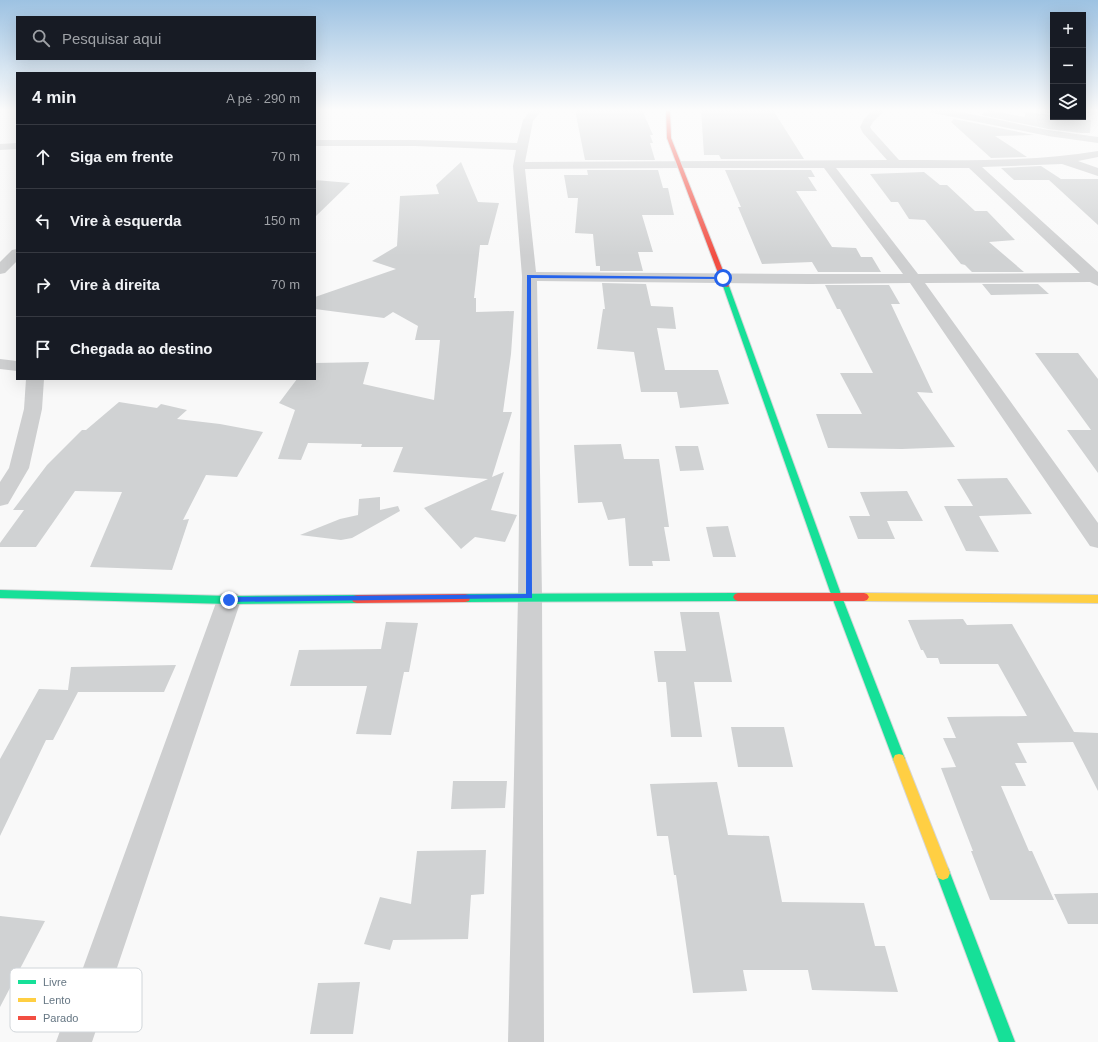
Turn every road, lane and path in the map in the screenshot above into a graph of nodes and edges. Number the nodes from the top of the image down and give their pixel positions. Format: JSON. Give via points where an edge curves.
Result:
{"nodes":[{"id":1,"x":520,"y":159,"type":"edge"},
{"id":2,"x":676,"y":159,"type":"edge"},
{"id":3,"x":891,"y":159,"type":"edge"},
{"id":4,"x":1073,"y":159,"type":"edge"},
{"id":5,"x":1065,"y":160,"type":"junction"},
{"id":6,"x":678,"y":164,"type":"junction"},
{"id":7,"x":828,"y":164,"type":"junction"},
{"id":8,"x":896,"y":164,"type":"junction"},
{"id":9,"x":972,"y":164,"type":"junction"},
{"id":10,"x":519,"y":166,"type":"junction"},
{"id":11,"x":1098,"y":172,"type":"edge"},
{"id":12,"x":16,"y":253,"type":"edge"},
{"id":13,"x":0,"y":270,"type":"edge"},
{"id":14,"x":529,"y":276,"type":"junction"},
{"id":15,"x":723,"y":278,"type":"junction"},
{"id":16,"x":914,"y":278,"type":"junction"},
{"id":17,"x":1096,"y":278,"type":"edge"},
{"id":18,"x":0,"y":364,"type":"edge"},
{"id":19,"x":16,"y":366,"type":"edge"},
{"id":20,"x":34,"y":380,"type":"edge"},
{"id":21,"x":0,"y":499,"type":"edge"},
{"id":22,"x":1098,"y":540,"type":"edge"},
{"id":23,"x":0,"y":594,"type":"edge"},
{"id":24,"x":530,"y":597,"type":"junction"},
{"id":25,"x":837,"y":597,"type":"junction"},
{"id":26,"x":1098,"y":599,"type":"edge"},
{"id":27,"x":229,"y":600,"type":"junction"},
{"id":28,"x":100,"y":968,"type":"edge"},
{"id":29,"x":78,"y":1032,"type":"edge"},
{"id":30,"x":74,"y":1042,"type":"edge"},
{"id":31,"x":526,"y":1042,"type":"edge"},
{"id":32,"x":1008,"y":1042,"type":"edge"}],
"edges":[{"from":1,"to":10,"type":"street"},
{"from":2,"to":6,"type":"street"},
{"from":3,"to":8,"type":"street"},
{"from":4,"to":5,"type":"street"},
{"from":5,"to":9,"type":"street"},
{"from":5,"to":11,"type":"street"},
{"from":6,"to":7,"type":"street"},
{"from":6,"to":10,"type":"street"},
{"from":6,"to":15,"type":"street"},
{"from":7,"to":8,"type":"street"},
{"from":7,"to":16,"type":"street"},
{"from":8,"to":9,"type":"street"},
{"from":9,"to":17,"type":"street"},
{"from":10,"to":14,"type":"street"},
{"from":12,"to":13,"type":"street"},
{"from":14,"to":15,"type":"street"},
{"from":14,"to":24,"type":"street"},
{"from":15,"to":16,"type":"street"},
{"from":15,"to":25,"type":"street"},
{"from":16,"to":17,"type":"street"},
{"from":16,"to":22,"type":"street"},
{"from":18,"to":19,"type":"street"},
{"from":20,"to":21,"type":"street","via":[[33,409],[19,468]]},
{"from":23,"to":27,"type":"street"},
{"from":24,"to":25,"type":"street"},
{"from":24,"to":27,"type":"street"},
{"from":24,"to":31,"type":"street"},
{"from":25,"to":26,"type":"street"},
{"from":25,"to":32,"type":"street"},
{"from":27,"to":28,"type":"street"},
{"from":29,"to":30,"type":"street"}]}
